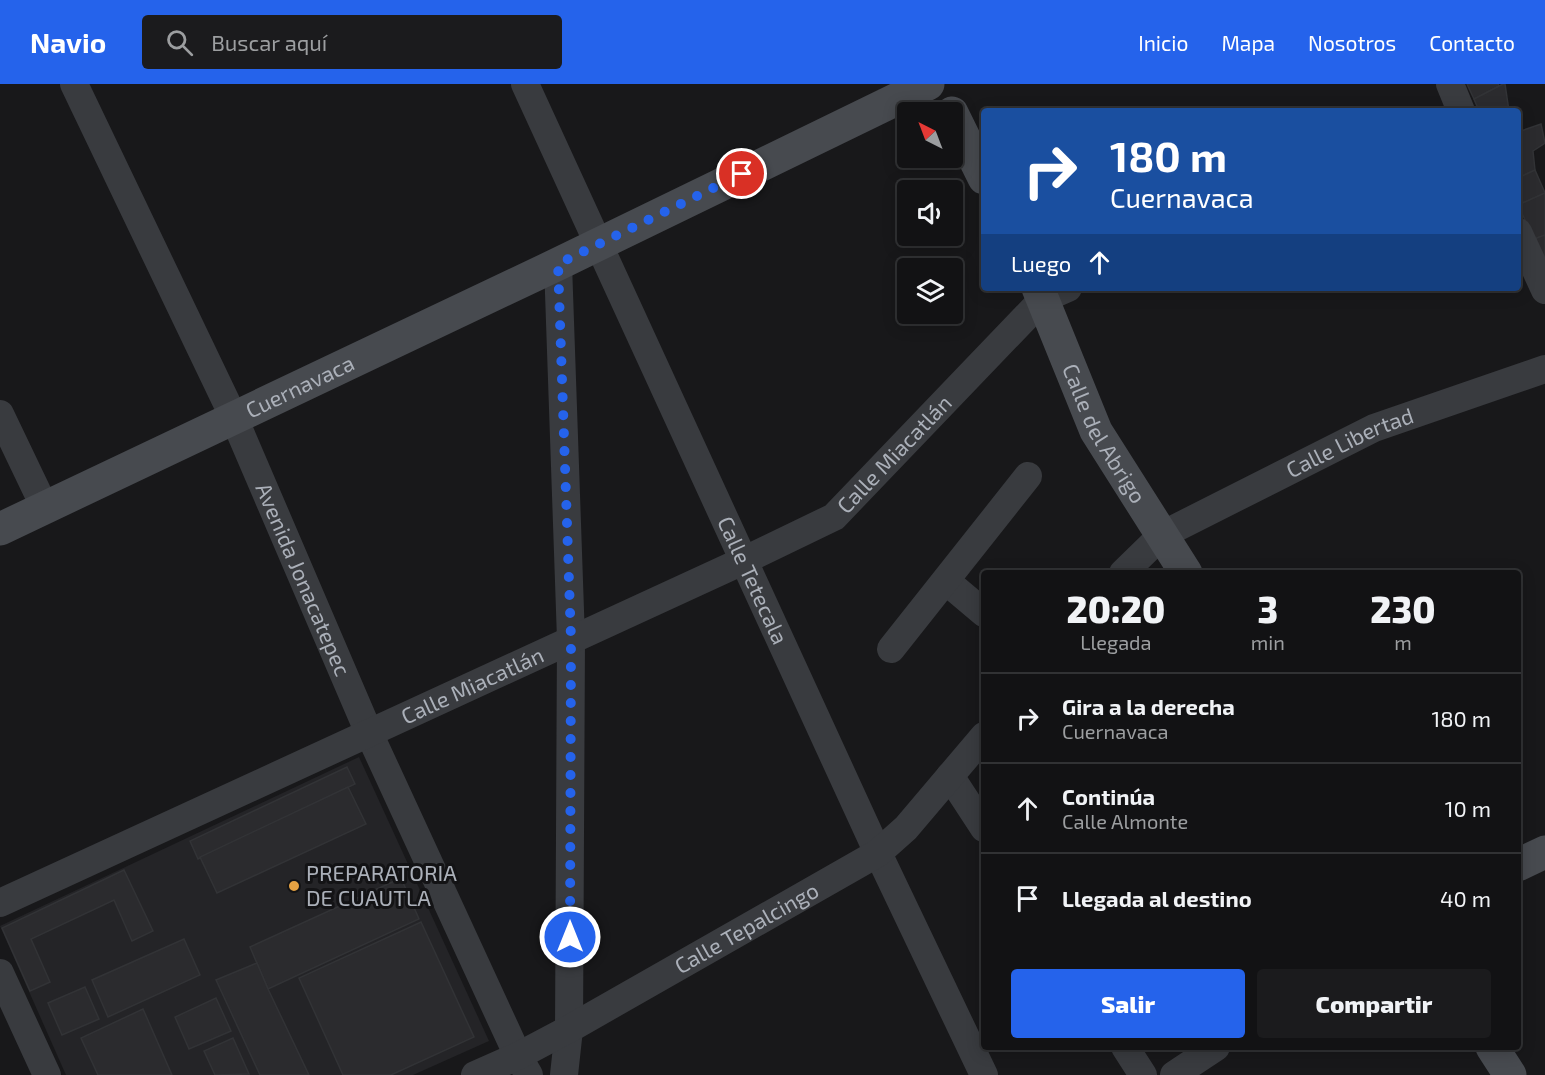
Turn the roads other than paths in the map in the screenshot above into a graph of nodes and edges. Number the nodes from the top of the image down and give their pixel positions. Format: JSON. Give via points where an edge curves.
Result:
{"nodes":[{"id":1,"x":74,"y":84,"type":"edge"},
{"id":2,"x":525,"y":84,"type":"edge"},
{"id":3,"x":928,"y":84,"type":"edge"},
{"id":4,"x":938,"y":84,"type":"edge"},
{"id":5,"x":1450,"y":84,"type":"edge"},
{"id":6,"x":947,"y":102,"type":"edge"},
{"id":7,"x":1460,"y":108,"type":"edge"},
{"id":8,"x":963,"y":135,"type":"edge"},
{"id":9,"x":981,"y":172,"type":"edge"},
{"id":10,"x":1521,"y":238,"type":"edge"},
{"id":11,"x":598,"y":244,"type":"junction"},
{"id":12,"x":558,"y":264,"type":"junction"},
{"id":13,"x":1545,"y":290,"type":"edge"},
{"id":14,"x":1050,"y":292,"type":"edge"},
{"id":15,"x":1545,"y":369,"type":"edge"},
{"id":16,"x":0,"y":414,"type":"edge"},
{"id":17,"x":234,"y":418,"type":"junction"},
{"id":18,"x":1028,"y":476,"type":"dead end"},
{"id":19,"x":45,"y":508,"type":"junction"},
{"id":20,"x":0,"y":529,"type":"edge"},
{"id":21,"x":1162,"y":535,"type":"junction"},
{"id":22,"x":745,"y":560,"type":"junction"},
{"id":23,"x":1126,"y":570,"type":"edge"},
{"id":24,"x":1184,"y":570,"type":"edge"},
{"id":25,"x":946,"y":581,"type":"junction"},
{"id":26,"x":981,"y":610,"type":"edge"},
{"id":27,"x":571,"y":639,"type":"junction"},
{"id":28,"x":891,"y":649,"type":"dead end"},
{"id":29,"x":369,"y":733,"type":"junction"},
{"id":30,"x":981,"y":740,"type":"edge"},
{"id":31,"x":950,"y":776,"type":"junction"},
{"id":32,"x":981,"y":823,"type":"edge"},
{"id":33,"x":1545,"y":852,"type":"edge"},
{"id":34,"x":878,"y":853,"type":"junction"},
{"id":35,"x":1521,"y":864,"type":"edge"},
{"id":36,"x":0,"y":903,"type":"edge"},
{"id":37,"x":0,"y":973,"type":"edge"},
{"id":38,"x":569,"y":1029,"type":"junction"},
{"id":39,"x":1127,"y":1050,"type":"edge"},
{"id":40,"x":1212,"y":1050,"type":"edge"},
{"id":41,"x":1494,"y":1050,"type":"edge"},
{"id":42,"x":524,"y":1066,"type":"edge"},
{"id":43,"x":47,"y":1075,"type":"edge"},
{"id":44,"x":475,"y":1075,"type":"edge"},
{"id":45,"x":564,"y":1075,"type":"edge"},
{"id":46,"x":984,"y":1075,"type":"edge"},
{"id":47,"x":1143,"y":1075,"type":"edge"},
{"id":48,"x":1174,"y":1075,"type":"edge"},
{"id":49,"x":1510,"y":1075,"type":"edge"}],
"edges":[{"from":1,"to":17,"type":"street","name":"Avenida Jonacatepec"},
{"from":2,"to":11,"type":"street","name":"Calle Tetecala"},
{"from":3,"to":11,"type":"street","name":"Cuernavaca"},
{"from":4,"to":6,"type":"street"},
{"from":5,"to":7,"type":"street"},
{"from":8,"to":9,"type":"street"},
{"from":10,"to":13,"type":"street"},
{"from":11,"to":12,"type":"street","name":"Cuernavaca"},
{"from":11,"to":22,"type":"street","name":"Calle Tetecala"},
{"from":12,"to":17,"type":"street","name":"Cuernavaca"},
{"from":12,"to":27,"type":"street"},
{"from":14,"to":21,"type":"street","name":"Calle del Abrigo","via":[[1096,431]]},
{"from":14,"to":22,"type":"street","name":"Calle Miacatlán","via":[[834,517]]},
{"from":15,"to":21,"type":"street","name":"Calle Libertad","via":[[1374,428]]},
{"from":16,"to":19,"type":"street"},
{"from":17,"to":19,"type":"street","name":"Cuernavaca"},
{"from":17,"to":29,"type":"street","name":"Avenida Jonacatepec"},
{"from":18,"to":25,"type":"street"},
{"from":19,"to":20,"type":"street","name":"Cuernavaca"},
{"from":21,"to":23,"type":"street"},
{"from":21,"to":24,"type":"street","name":"Calle del Abrigo"},
{"from":22,"to":27,"type":"street","name":"Calle Miacatlán"},
{"from":22,"to":34,"type":"street","name":"Calle Tetecala"},
{"from":25,"to":26,"type":"street"},
{"from":25,"to":28,"type":"street"},
{"from":27,"to":29,"type":"street","name":"Calle Miacatlán"},
{"from":27,"to":38,"type":"street"},
{"from":29,"to":36,"type":"street","name":"Calle Miacatlán"},
{"from":29,"to":42,"type":"street","name":"Avenida Jonacatepec"},
{"from":30,"to":31,"type":"street","name":"Calle Tepalcingo"},
{"from":31,"to":32,"type":"street"},
{"from":31,"to":34,"type":"street","name":"Calle Tepalcingo","via":[[906,828]]},
{"from":33,"to":35,"type":"street"},
{"from":34,"to":38,"type":"street","name":"Calle Tepalcingo"},
{"from":34,"to":46,"type":"street","name":"Calle Tetecala"},
{"from":37,"to":43,"type":"street"},
{"from":38,"to":42,"type":"street","name":"Calle Tepalcingo"},
{"from":38,"to":45,"type":"street"},
{"from":39,"to":47,"type":"street"},
{"from":40,"to":48,"type":"street"},
{"from":41,"to":49,"type":"street"},
{"from":42,"to":44,"type":"street","name":"Calle Tepalcingo"}]}
